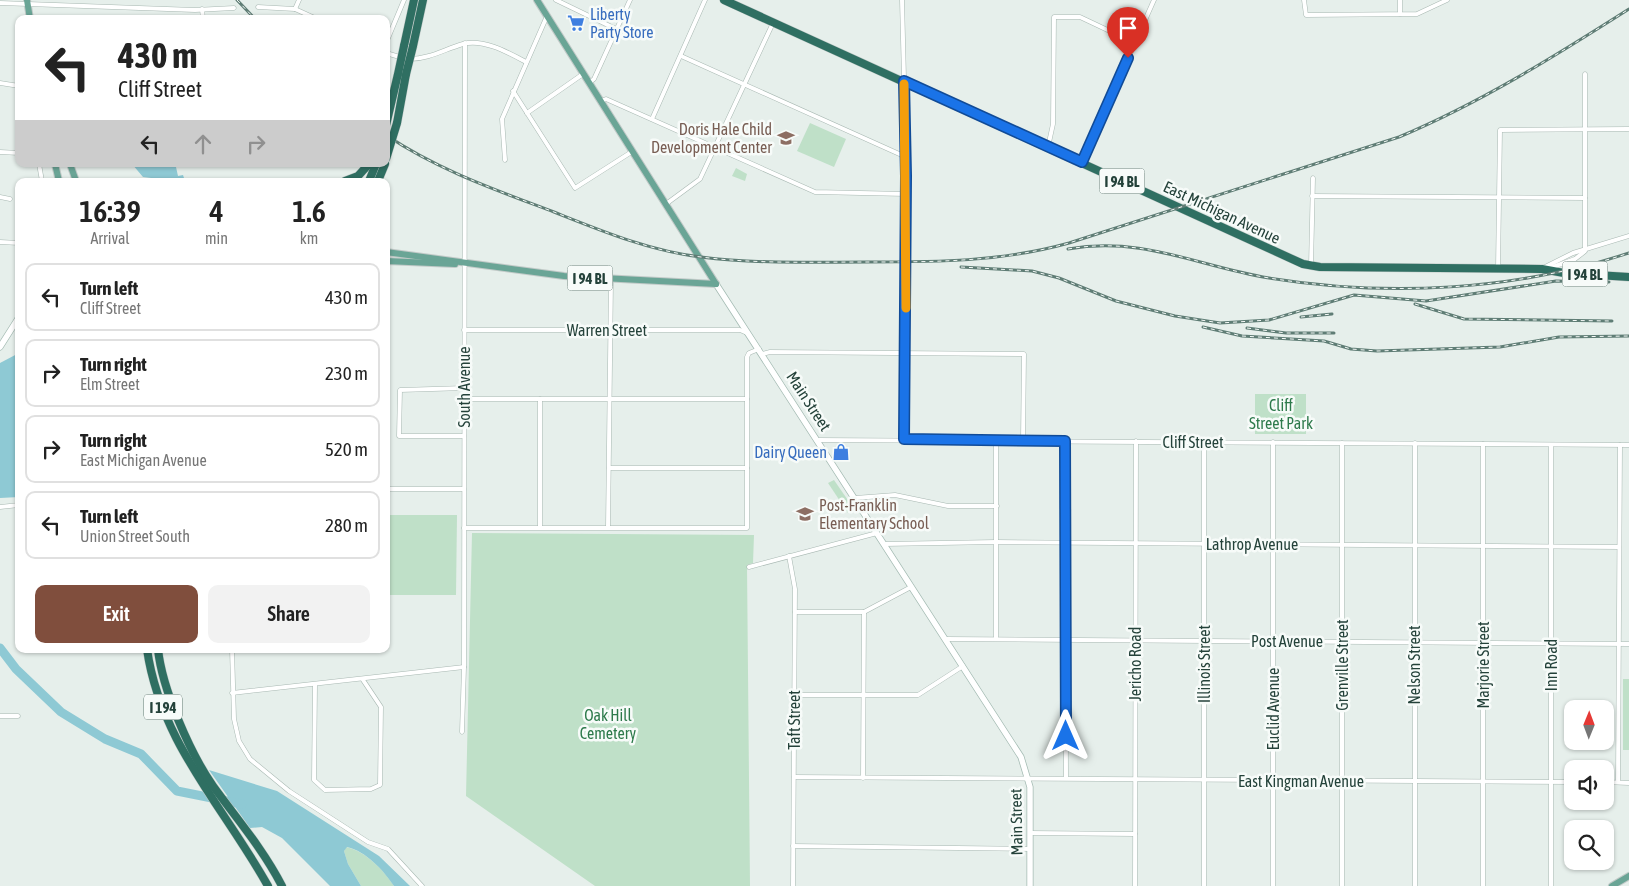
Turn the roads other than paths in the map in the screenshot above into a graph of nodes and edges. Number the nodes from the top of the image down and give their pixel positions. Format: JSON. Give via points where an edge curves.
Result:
{"nodes":[{"id":1,"x":300,"y":0,"type":"edge"},
{"id":2,"x":404,"y":0,"type":"edge"},
{"id":3,"x":414,"y":0,"type":"edge"},
{"id":4,"x":425,"y":0,"type":"edge"},
{"id":5,"x":537,"y":0,"type":"edge"},
{"id":6,"x":556,"y":0,"type":"edge"},
{"id":7,"x":630,"y":0,"type":"edge"},
{"id":8,"x":705,"y":0,"type":"edge"},
{"id":9,"x":724,"y":0,"type":"edge"},
{"id":10,"x":902,"y":0,"type":"edge"},
{"id":11,"x":1154,"y":0,"type":"edge"},
{"id":12,"x":1304,"y":0,"type":"edge"},
{"id":13,"x":1400,"y":0,"type":"edge"},
{"id":14,"x":1447,"y":0,"type":"edge"},
{"id":15,"x":27,"y":2,"type":"edge"},
{"id":16,"x":0,"y":3,"type":"edge"},
{"id":17,"x":258,"y":7,"type":"dead end"},
{"id":18,"x":234,"y":8,"type":"dead end"},
{"id":19,"x":202,"y":9,"type":"junction"},
{"id":20,"x":295,"y":10,"type":"junction"},
{"id":21,"x":1400,"y":14,"type":"junction"},
{"id":22,"x":29,"y":15,"type":"edge"},
{"id":23,"x":203,"y":15,"type":"edge"},
{"id":24,"x":307,"y":15,"type":"edge"},
{"id":25,"x":547,"y":16,"type":"junction"},
{"id":26,"x":773,"y":22,"type":"junction"},
{"id":27,"x":616,"y":29,"type":"junction"},
{"id":28,"x":390,"y":33,"type":"edge"},
{"id":29,"x":465,"y":43,"type":"junction"},
{"id":30,"x":1134,"y":43,"type":"junction"},
{"id":31,"x":390,"y":54,"type":"edge"},
{"id":32,"x":681,"y":56,"type":"junction"},
{"id":33,"x":526,"y":62,"type":"junction"},
{"id":34,"x":583,"y":74,"type":"junction"},
{"id":35,"x":1586,"y":74,"type":"dead end"},
{"id":36,"x":904,"y":81,"type":"junction"},
{"id":37,"x":0,"y":83,"type":"edge"},
{"id":38,"x":589,"y":83,"type":"junction"},
{"id":39,"x":15,"y":85,"type":"edge"},
{"id":40,"x":743,"y":85,"type":"junction"},
{"id":41,"x":513,"y":91,"type":"junction"},
{"id":42,"x":601,"y":102,"type":"junction"},
{"id":43,"x":390,"y":108,"type":"edge"},
{"id":44,"x":527,"y":113,"type":"junction"},
{"id":45,"x":652,"y":118,"type":"junction"},
{"id":46,"x":1585,"y":129,"type":"junction"},
{"id":47,"x":1629,"y":129,"type":"edge"},
{"id":48,"x":390,"y":146,"type":"edge"},
{"id":49,"x":715,"y":147,"type":"junction"},
{"id":50,"x":1048,"y":147,"type":"junction"},
{"id":51,"x":633,"y":151,"type":"junction"},
{"id":52,"x":0,"y":152,"type":"edge"},
{"id":53,"x":15,"y":153,"type":"edge"},
{"id":54,"x":906,"y":157,"type":"junction"},
{"id":55,"x":505,"y":160,"type":"dead end"},
{"id":56,"x":1082,"y":162,"type":"junction"},
{"id":57,"x":367,"y":167,"type":"edge"},
{"id":58,"x":353,"y":178,"type":"edge"},
{"id":59,"x":1313,"y":178,"type":"dead end"},
{"id":60,"x":906,"y":194,"type":"junction"},
{"id":61,"x":1312,"y":196,"type":"junction"},
{"id":62,"x":0,"y":197,"type":"edge"},
{"id":63,"x":1498,"y":197,"type":"junction"},
{"id":64,"x":1585,"y":198,"type":"junction"},
{"id":65,"x":10,"y":199,"type":"dead end"},
{"id":66,"x":666,"y":204,"type":"junction"},
{"id":67,"x":1629,"y":236,"type":"edge"},
{"id":68,"x":0,"y":242,"type":"edge"},
{"id":69,"x":15,"y":243,"type":"edge"},
{"id":70,"x":1585,"y":251,"type":"junction"},
{"id":71,"x":390,"y":252,"type":"edge"},
{"id":72,"x":390,"y":262,"type":"edge"},
{"id":73,"x":464,"y":263,"type":"junction"},
{"id":74,"x":1311,"y":266,"type":"junction"},
{"id":75,"x":1498,"y":268,"type":"junction"},
{"id":76,"x":1542,"y":269,"type":"junction"},
{"id":77,"x":1629,"y":277,"type":"edge"},
{"id":78,"x":611,"y":280,"type":"junction"},
{"id":79,"x":716,"y":284,"type":"junction"},
{"id":80,"x":15,"y":323,"type":"edge"},
{"id":81,"x":464,"y":330,"type":"junction"},
{"id":82,"x":610,"y":330,"type":"junction"},
{"id":83,"x":749,"y":333,"type":"junction"},
{"id":84,"x":0,"y":347,"type":"edge"},
{"id":85,"x":761,"y":351,"type":"junction"},
{"id":86,"x":905,"y":353,"type":"junction"},
{"id":87,"x":465,"y":388,"type":"junction"},
{"id":88,"x":465,"y":399,"type":"junction"},
{"id":89,"x":540,"y":399,"type":"junction"},
{"id":90,"x":609,"y":399,"type":"junction"},
{"id":91,"x":747,"y":399,"type":"junction"},
{"id":92,"x":464,"y":436,"type":"junction"},
{"id":93,"x":904,"y":439,"type":"junction"},
{"id":94,"x":817,"y":440,"type":"junction"},
{"id":95,"x":996,"y":440,"type":"junction"},
{"id":96,"x":1023,"y":440,"type":"junction"},
{"id":97,"x":1065,"y":441,"type":"junction"},
{"id":98,"x":1136,"y":441,"type":"junction"},
{"id":99,"x":1204,"y":442,"type":"junction"},
{"id":100,"x":1273,"y":442,"type":"junction"},
{"id":101,"x":1342,"y":443,"type":"junction"},
{"id":102,"x":1415,"y":443,"type":"junction"},
{"id":103,"x":1482,"y":444,"type":"junction"},
{"id":104,"x":1551,"y":445,"type":"junction"},
{"id":105,"x":1620,"y":445,"type":"junction"},
{"id":106,"x":1629,"y":446,"type":"edge"},
{"id":107,"x":609,"y":468,"type":"junction"},
{"id":108,"x":747,"y":468,"type":"junction"},
{"id":109,"x":390,"y":489,"type":"edge"},
{"id":110,"x":464,"y":489,"type":"junction"},
{"id":111,"x":855,"y":498,"type":"junction"},
{"id":112,"x":15,"y":506,"type":"edge"},
{"id":113,"x":997,"y":506,"type":"junction"},
{"id":114,"x":0,"y":507,"type":"edge"},
{"id":115,"x":540,"y":527,"type":"junction"},
{"id":116,"x":608,"y":527,"type":"junction"},
{"id":117,"x":464,"y":528,"type":"junction"},
{"id":118,"x":877,"y":533,"type":"junction"},
{"id":119,"x":996,"y":542,"type":"junction"},
{"id":120,"x":1066,"y":542,"type":"junction"},
{"id":121,"x":1135,"y":543,"type":"junction"},
{"id":122,"x":1204,"y":543,"type":"junction"},
{"id":123,"x":884,"y":544,"type":"junction"},
{"id":124,"x":1273,"y":544,"type":"junction"},
{"id":125,"x":1342,"y":544,"type":"junction"},
{"id":126,"x":1414,"y":545,"type":"junction"},
{"id":127,"x":1482,"y":546,"type":"junction"},
{"id":128,"x":1550,"y":546,"type":"junction"},
{"id":129,"x":1619,"y":547,"type":"junction"},
{"id":130,"x":789,"y":556,"type":"junction"},
{"id":131,"x":749,"y":567,"type":"dead end"},
{"id":132,"x":911,"y":587,"type":"junction"},
{"id":133,"x":795,"y":612,"type":"junction"},
{"id":134,"x":864,"y":612,"type":"junction"},
{"id":135,"x":996,"y":638,"type":"junction"},
{"id":136,"x":946,"y":639,"type":"junction"},
{"id":137,"x":1066,"y":639,"type":"junction"},
{"id":138,"x":1135,"y":639,"type":"junction"},
{"id":139,"x":1205,"y":640,"type":"junction"},
{"id":140,"x":1273,"y":641,"type":"junction"},
{"id":141,"x":1342,"y":641,"type":"junction"},
{"id":142,"x":1414,"y":642,"type":"junction"},
{"id":143,"x":1482,"y":642,"type":"junction"},
{"id":144,"x":1551,"y":643,"type":"junction"},
{"id":145,"x":1619,"y":644,"type":"junction"},
{"id":146,"x":1629,"y":644,"type":"edge"},
{"id":147,"x":148,"y":653,"type":"edge"},
{"id":148,"x":159,"y":653,"type":"edge"},
{"id":149,"x":232,"y":653,"type":"edge"},
{"id":150,"x":963,"y":666,"type":"junction"},
{"id":151,"x":464,"y":667,"type":"junction"},
{"id":152,"x":363,"y":680,"type":"junction"},
{"id":153,"x":315,"y":685,"type":"junction"},
{"id":154,"x":232,"y":693,"type":"junction"},
{"id":155,"x":794,"y":695,"type":"junction"},
{"id":156,"x":863,"y":695,"type":"junction"},
{"id":157,"x":0,"y":716,"type":"edge"},
{"id":158,"x":18,"y":716,"type":"dead end"},
{"id":159,"x":462,"y":732,"type":"dead end"},
{"id":160,"x":794,"y":777,"type":"junction"},
{"id":161,"x":863,"y":778,"type":"junction"},
{"id":162,"x":1029,"y":778,"type":"junction"},
{"id":163,"x":1066,"y":778,"type":"junction"},
{"id":164,"x":1135,"y":779,"type":"junction"},
{"id":165,"x":1204,"y":780,"type":"junction"},
{"id":166,"x":1273,"y":780,"type":"junction"},
{"id":167,"x":1342,"y":781,"type":"junction"},
{"id":168,"x":1414,"y":781,"type":"junction"},
{"id":169,"x":1483,"y":782,"type":"junction"},
{"id":170,"x":1551,"y":782,"type":"junction"},
{"id":171,"x":1564,"y":782,"type":"edge"},
{"id":172,"x":1614,"y":782,"type":"edge"},
{"id":173,"x":1618,"y":782,"type":"junction"},
{"id":174,"x":1629,"y":783,"type":"edge"},
{"id":175,"x":1030,"y":833,"type":"junction"},
{"id":176,"x":1135,"y":834,"type":"junction"},
{"id":177,"x":793,"y":846,"type":"junction"},
{"id":178,"x":1030,"y":850,"type":"junction"},
{"id":179,"x":249,"y":852,"type":"junction"},
{"id":180,"x":1629,"y":876,"type":"edge"},
{"id":181,"x":263,"y":886,"type":"edge"},
{"id":182,"x":268,"y":886,"type":"edge"},
{"id":183,"x":282,"y":886,"type":"edge"},
{"id":184,"x":422,"y":886,"type":"edge"},
{"id":185,"x":793,"y":886,"type":"edge"},
{"id":186,"x":1030,"y":886,"type":"edge"},
{"id":187,"x":1135,"y":886,"type":"edge"},
{"id":188,"x":1204,"y":886,"type":"edge"},
{"id":189,"x":1273,"y":886,"type":"edge"},
{"id":190,"x":1342,"y":886,"type":"edge"},
{"id":191,"x":1414,"y":886,"type":"edge"},
{"id":192,"x":1483,"y":886,"type":"edge"},
{"id":193,"x":1551,"y":886,"type":"edge"},
{"id":194,"x":1612,"y":886,"type":"edge"}],
"edges":[{"from":1,"to":20,"type":"street"},
{"from":2,"to":28,"type":"street"},
{"from":3,"to":43,"type":"highway","bridge":true},
{"from":4,"to":48,"type":"highway","bridge":true},
{"from":5,"to":25,"type":"main road","name":"Main Street"},
{"from":6,"to":27,"type":"street"},
{"from":7,"to":27,"type":"street"},
{"from":8,"to":32,"type":"street"},
{"from":9,"to":26,"type":"highway","name":"East Michigan Avenue","number":"I 94 BL"},
{"from":10,"to":36,"type":"street"},
{"from":11,"to":30,"type":"street"},
{"from":12,"to":21,"type":"street","via":[[1306,15]]},
{"from":13,"to":21,"type":"street"},
{"from":14,"to":21,"type":"street","via":[[1417,14]]},
{"from":15,"to":16,"type":"street"},
{"from":15,"to":19,"type":"street","via":[[62,6]]},
{"from":15,"to":22,"type":"main road"},
{"from":17,"to":20,"type":"street"},
{"from":18,"to":19,"type":"street"},
{"from":19,"to":23,"type":"street"},
{"from":20,"to":24,"type":"street"},
{"from":25,"to":33,"type":"street"},
{"from":25,"to":34,"type":"main road","name":"Main Street"},
{"from":26,"to":36,"type":"highway","name":"East Michigan Avenue","number":"I 94 BL"},
{"from":26,"to":40,"type":"street"},
{"from":27,"to":38,"type":"street","via":[[594,79]]},
{"from":29,"to":31,"type":"street","via":[[425,58]]},
{"from":29,"to":33,"type":"street","via":[[488,45]]},
{"from":29,"to":73,"type":"street","name":"South Avenue"},
{"from":30,"to":50,"type":"street","via":[[1080,17],[1054,16],[1053,124]]},
{"from":30,"to":56,"type":"street"},
{"from":32,"to":40,"type":"street"},
{"from":32,"to":45,"type":"street"},
{"from":33,"to":41,"type":"street"},
{"from":34,"to":38,"type":"main road","name":"Main Street"},
{"from":34,"to":44,"type":"street"},
{"from":35,"to":46,"type":"street"},
{"from":36,"to":50,"type":"highway","name":"East Michigan Avenue","number":"I 94 BL"},
{"from":36,"to":54,"type":"street"},
{"from":37,"to":39,"type":"street"},
{"from":38,"to":42,"type":"main road","name":"Main Street"},
{"from":40,"to":49,"type":"street"},
{"from":40,"to":54,"type":"street"},
{"from":41,"to":44,"type":"street"},
{"from":41,"to":55,"type":"street","via":[[502,119]]},
{"from":42,"to":45,"type":"street","via":[[606,99]]},
{"from":42,"to":51,"type":"main road","name":"Main Street"},
{"from":44,"to":51,"type":"street","via":[[575,188]]},
{"from":45,"to":49,"type":"street"},
{"from":46,"to":47,"type":"street"},
{"from":46,"to":63,"type":"street","via":[[1500,130]]},
{"from":46,"to":64,"type":"street"},
{"from":49,"to":60,"type":"street","via":[[814,192]]},
{"from":49,"to":66,"type":"street","via":[[696,184]]},
{"from":50,"to":56,"type":"highway","name":"East Michigan Avenue","number":"I 94 BL"},
{"from":51,"to":66,"type":"main road","name":"Main Street"},
{"from":52,"to":53,"type":"street"},
{"from":54,"to":60,"type":"street"},
{"from":56,"to":74,"type":"highway","name":"East Michigan Avenue","number":"I 94 BL"},
{"from":57,"to":58,"type":"highway"},
{"from":59,"to":61,"type":"street"},
{"from":60,"to":86,"type":"street"},
{"from":61,"to":63,"type":"street"},
{"from":61,"to":74,"type":"street"},
{"from":62,"to":65,"type":"street"},
{"from":63,"to":64,"type":"street"},
{"from":63,"to":75,"type":"street"},
{"from":64,"to":70,"type":"street"},
{"from":66,"to":79,"type":"main road","name":"Main Street"},
{"from":67,"to":70,"type":"street"},
{"from":68,"to":69,"type":"street"},
{"from":70,"to":76,"type":"street","via":[[1573,253]]},
{"from":71,"to":73,"type":"main road","number":"I 94 BL"},
{"from":72,"to":73,"type":"main road","number":"I 94 BL"},
{"from":73,"to":78,"type":"main road","number":"I 94 BL"},
{"from":73,"to":81,"type":"street","name":"South Avenue"},
{"from":74,"to":75,"type":"highway","name":"East Michigan Avenue","number":"I 94 BL"},
{"from":75,"to":76,"type":"highway","name":"East Michigan Avenue","number":"I 94 BL"},
{"from":76,"to":77,"type":"highway","name":"East Michigan Avenue","number":"I 94 BL"},
{"from":78,"to":79,"type":"main road","number":"I 94 BL"},
{"from":78,"to":82,"type":"street"},
{"from":79,"to":83,"type":"street","name":"Main Street"},
{"from":80,"to":84,"type":"street"},
{"from":81,"to":82,"type":"street","name":"Warren Street"},
{"from":81,"to":87,"type":"street","name":"South Avenue"},
{"from":82,"to":83,"type":"street","name":"Warren Street","via":[[740,330]]},
{"from":82,"to":90,"type":"street"},
{"from":83,"to":85,"type":"street","name":"Main Street"},
{"from":85,"to":86,"type":"street"},
{"from":85,"to":91,"type":"street","via":[[749,353]]},
{"from":85,"to":94,"type":"street","name":"Main Street"},
{"from":86,"to":93,"type":"street"},
{"from":86,"to":96,"type":"street","via":[[1024,354]]},
{"from":87,"to":88,"type":"street","name":"South Avenue"},
{"from":87,"to":92,"type":"street","via":[[400,390],[399,436]]},
{"from":88,"to":89,"type":"street"},
{"from":88,"to":92,"type":"street","name":"South Avenue"},
{"from":89,"to":90,"type":"street"},
{"from":89,"to":115,"type":"street"},
{"from":90,"to":91,"type":"street"},
{"from":90,"to":107,"type":"street"},
{"from":91,"to":108,"type":"street"},
{"from":92,"to":110,"type":"street","name":"South Avenue"},
{"from":93,"to":94,"type":"street","name":"Cliff Street"},
{"from":93,"to":95,"type":"street","name":"Cliff Street"},
{"from":94,"to":111,"type":"street","name":"Main Street"},
{"from":95,"to":96,"type":"street","name":"Cliff Street"},
{"from":95,"to":113,"type":"street"},
{"from":96,"to":97,"type":"street","name":"Cliff Street"},
{"from":97,"to":98,"type":"street","name":"Cliff Street"},
{"from":97,"to":120,"type":"street"},
{"from":98,"to":99,"type":"street","name":"Cliff Street"},
{"from":98,"to":121,"type":"street","name":"Jericho Road"},
{"from":99,"to":100,"type":"street","name":"Cliff Street"},
{"from":99,"to":122,"type":"street","name":"Illinois Street"},
{"from":100,"to":101,"type":"street","name":"Cliff Street"},
{"from":100,"to":124,"type":"street","name":"Euclid Avenue"},
{"from":101,"to":102,"type":"street","name":"Cliff Street"},
{"from":101,"to":125,"type":"street","name":"Grenville Street"},
{"from":102,"to":103,"type":"street","name":"Cliff Street"},
{"from":102,"to":126,"type":"street","name":"Nelson Street"},
{"from":103,"to":104,"type":"street","name":"Cliff Street"},
{"from":103,"to":127,"type":"street","name":"Marjorie Street"},
{"from":104,"to":105,"type":"street","name":"Cliff Street"},
{"from":104,"to":128,"type":"street","name":"Inn Road"},
{"from":105,"to":106,"type":"street","name":"Cliff Street"},
{"from":105,"to":129,"type":"street"},
{"from":107,"to":108,"type":"street"},
{"from":107,"to":116,"type":"street"},
{"from":108,"to":116,"type":"street","via":[[747,528]]},
{"from":109,"to":110,"type":"street"},
{"from":110,"to":117,"type":"street","name":"South Avenue"},
{"from":111,"to":113,"type":"street","via":[[895,495],[948,506]]},
{"from":111,"to":118,"type":"street","name":"Main Street"},
{"from":112,"to":114,"type":"street"},
{"from":113,"to":119,"type":"street"},
{"from":115,"to":116,"type":"street"},
{"from":115,"to":117,"type":"street"},
{"from":117,"to":151,"type":"street","name":"South Avenue"},
{"from":118,"to":123,"type":"street","name":"Main Street"},
{"from":118,"to":130,"type":"street"},
{"from":119,"to":120,"type":"street","name":"Lathrop Avenue"},
{"from":119,"to":123,"type":"street","name":"Lathrop Avenue"},
{"from":119,"to":135,"type":"street"},
{"from":120,"to":121,"type":"street","name":"Lathrop Avenue"},
{"from":120,"to":137,"type":"street"},
{"from":121,"to":122,"type":"street","name":"Lathrop Avenue"},
{"from":121,"to":138,"type":"street","name":"Jericho Road"},
{"from":122,"to":124,"type":"street","name":"Lathrop Avenue"},
{"from":122,"to":139,"type":"street","name":"Illinois Street"},
{"from":123,"to":132,"type":"street","name":"Main Street"},
{"from":124,"to":125,"type":"street","name":"Lathrop Avenue"},
{"from":124,"to":140,"type":"street","name":"Euclid Avenue"},
{"from":125,"to":126,"type":"street","name":"Lathrop Avenue"},
{"from":125,"to":141,"type":"street","name":"Grenville Street"},
{"from":126,"to":127,"type":"street","name":"Lathrop Avenue"},
{"from":126,"to":142,"type":"street","name":"Nelson Street"},
{"from":127,"to":128,"type":"street","name":"Lathrop Avenue"},
{"from":127,"to":143,"type":"street","name":"Marjorie Street"},
{"from":128,"to":129,"type":"street","name":"Lathrop Avenue"},
{"from":128,"to":144,"type":"street","name":"Inn Road"},
{"from":129,"to":145,"type":"street"},
{"from":130,"to":131,"type":"street"},
{"from":130,"to":133,"type":"street","name":"Taft Street","via":[[794,578]]},
{"from":132,"to":134,"type":"street"},
{"from":132,"to":136,"type":"street","name":"Main Street"},
{"from":133,"to":134,"type":"street"},
{"from":133,"to":155,"type":"street","name":"Taft Street"},
{"from":134,"to":156,"type":"street"},
{"from":135,"to":136,"type":"street","name":"Post Avenue"},
{"from":135,"to":137,"type":"street","name":"Post Avenue"},
{"from":136,"to":150,"type":"street","name":"Main Street"},
{"from":137,"to":138,"type":"street","name":"Post Avenue"},
{"from":137,"to":163,"type":"street"},
{"from":138,"to":139,"type":"street","name":"Post Avenue"},
{"from":138,"to":164,"type":"street","name":"Jericho Road"},
{"from":139,"to":140,"type":"street","name":"Post Avenue"},
{"from":139,"to":165,"type":"street","name":"Illinois Street"},
{"from":140,"to":141,"type":"street","name":"Post Avenue"},
{"from":140,"to":166,"type":"street","name":"Euclid Avenue"},
{"from":141,"to":142,"type":"street","name":"Post Avenue"},
{"from":141,"to":167,"type":"street","name":"Grenville Street"},
{"from":142,"to":143,"type":"street","name":"Post Avenue"},
{"from":142,"to":168,"type":"street","name":"Nelson Street"},
{"from":143,"to":144,"type":"street","name":"Post Avenue"},
{"from":143,"to":169,"type":"street","name":"Marjorie Street"},
{"from":144,"to":145,"type":"street","name":"Post Avenue"},
{"from":144,"to":170,"type":"street","name":"Inn Road"},
{"from":145,"to":146,"type":"street","name":"Post Avenue"},
{"from":145,"to":173,"type":"street"},
{"from":147,"to":179,"type":"highway","number":"I 194","via":[[155,688],[188,761]]},
{"from":148,"to":183,"type":"highway","number":"I 194","via":[[182,727],[199,760],[214,787],[272,866]]},
{"from":149,"to":154,"type":"street"},
{"from":150,"to":156,"type":"street","via":[[918,695]]},
{"from":150,"to":162,"type":"street","name":"Main Street","via":[[1021,757]]},
{"from":151,"to":152,"type":"street"},
{"from":151,"to":159,"type":"street","name":"South Avenue"},
{"from":152,"to":153,"type":"street"},
{"from":152,"to":153,"type":"street","via":[[382,708],[380,785],[370,789],[325,790],[314,780]]},
{"from":153,"to":154,"type":"street"},
{"from":154,"to":184,"type":"street","via":[[239,741],[250,759],[289,791],[368,842],[388,849]]},
{"from":155,"to":156,"type":"street"},
{"from":155,"to":160,"type":"street","name":"Taft Street"},
{"from":156,"to":161,"type":"street"},
{"from":157,"to":158,"type":"street"},
{"from":160,"to":161,"type":"street","name":"East Kingman Avenue"},
{"from":160,"to":177,"type":"street","name":"Taft Street"},
{"from":161,"to":162,"type":"street","name":"East Kingman Avenue"},
{"from":162,"to":163,"type":"street","name":"East Kingman Avenue"},
{"from":162,"to":175,"type":"street","name":"Main Street"},
{"from":163,"to":164,"type":"street","name":"East Kingman Avenue"},
{"from":164,"to":165,"type":"street","name":"East Kingman Avenue"},
{"from":164,"to":176,"type":"street","name":"Jericho Road"},
{"from":165,"to":166,"type":"street","name":"East Kingman Avenue"},
{"from":165,"to":188,"type":"street","name":"Illinois Street"},
{"from":166,"to":167,"type":"street","name":"East Kingman Avenue"},
{"from":166,"to":189,"type":"street","name":"Euclid Avenue"},
{"from":167,"to":168,"type":"street","name":"East Kingman Avenue"},
{"from":167,"to":190,"type":"street","name":"Grenville Street"},
{"from":168,"to":169,"type":"street","name":"East Kingman Avenue"},
{"from":168,"to":191,"type":"street","name":"Nelson Street"},
{"from":169,"to":170,"type":"street","name":"East Kingman Avenue"},
{"from":169,"to":192,"type":"street","name":"Marjorie Street"},
{"from":170,"to":171,"type":"street","name":"East Kingman Avenue"},
{"from":170,"to":193,"type":"street","name":"Inn Road"},
{"from":172,"to":173,"type":"street"},
{"from":173,"to":174,"type":"street"},
{"from":175,"to":176,"type":"street"},
{"from":175,"to":178,"type":"street","name":"Main Street"},
{"from":176,"to":187,"type":"street","name":"Jericho Road"},
{"from":177,"to":178,"type":"street"},
{"from":177,"to":185,"type":"street","name":"Taft Street"},
{"from":178,"to":186,"type":"street","name":"Main Street"},
{"from":179,"to":181,"type":"highway"},
{"from":179,"to":182,"type":"highway","number":"I 194"},
{"from":180,"to":194,"type":"main road"}]}
